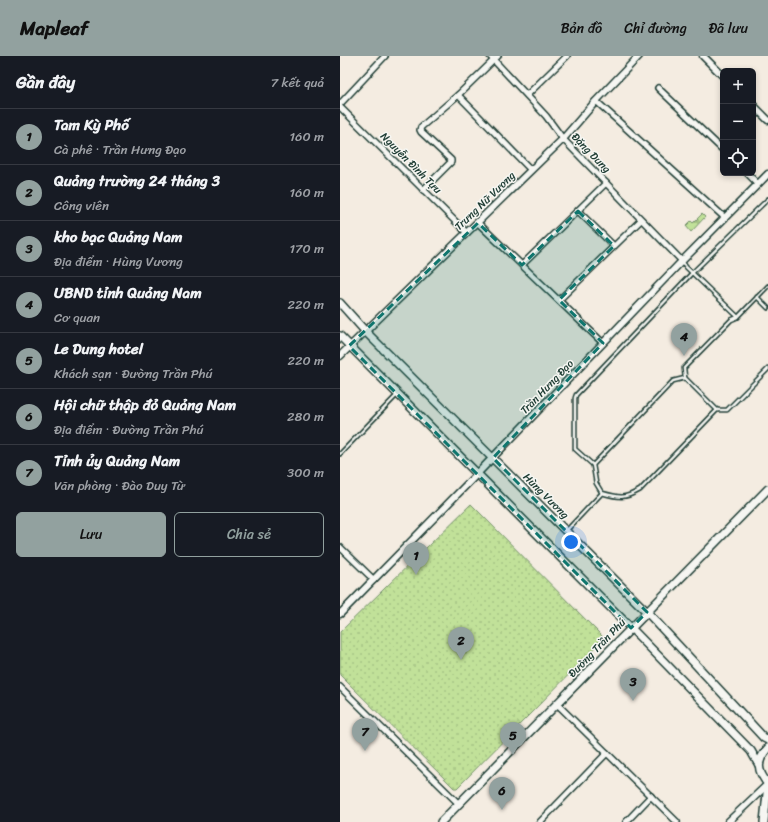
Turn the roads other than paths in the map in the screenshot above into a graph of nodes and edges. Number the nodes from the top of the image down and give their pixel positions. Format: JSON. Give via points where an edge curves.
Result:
{"nodes":[{"id":1,"x":385,"y":56,"type":"edge"},
{"id":2,"x":490,"y":56,"type":"edge"},
{"id":3,"x":498,"y":56,"type":"edge"},
{"id":4,"x":567,"y":56,"type":"edge"},
{"id":5,"x":639,"y":56,"type":"edge"},
{"id":6,"x":703,"y":56,"type":"edge"},
{"id":7,"x":494,"y":60,"type":"junction"},
{"id":8,"x":720,"y":73,"type":"edge"},
{"id":9,"x":658,"y":88,"type":"dead end"},
{"id":10,"x":458,"y":95,"type":"junction"},
{"id":11,"x":527,"y":95,"type":"junction"},
{"id":12,"x":596,"y":101,"type":"junction"},
{"id":13,"x":340,"y":104,"type":"edge"},
{"id":14,"x":340,"y":107,"type":"edge"},
{"id":15,"x":756,"y":108,"type":"edge"},
{"id":16,"x":768,"y":120,"type":"edge"},
{"id":17,"x":563,"y":139,"type":"junction"},
{"id":18,"x":720,"y":147,"type":"edge"},
{"id":19,"x":532,"y":170,"type":"junction"},
{"id":20,"x":768,"y":174,"type":"edge"},
{"id":21,"x":750,"y":176,"type":"edge"},
{"id":22,"x":606,"y":183,"type":"junction"},
{"id":23,"x":758,"y":184,"type":"junction"},
{"id":24,"x":423,"y":190,"type":"junction"},
{"id":25,"x":768,"y":199,"type":"edge"},
{"id":26,"x":578,"y":211,"type":"junction"},
{"id":27,"x":724,"y":217,"type":"junction"},
{"id":28,"x":641,"y":220,"type":"junction"},
{"id":29,"x":478,"y":223,"type":"junction"},
{"id":30,"x":467,"y":233,"type":"junction"},
{"id":31,"x":614,"y":246,"type":"junction"},
{"id":32,"x":682,"y":261,"type":"junction"},
{"id":33,"x":522,"y":265,"type":"junction"},
{"id":34,"x":692,"y":274,"type":"junction"},
{"id":35,"x":768,"y":286,"type":"edge"},
{"id":36,"x":757,"y":297,"type":"junction"},
{"id":37,"x":559,"y":300,"type":"junction"},
{"id":38,"x":340,"y":303,"type":"edge"},
{"id":39,"x":768,"y":308,"type":"edge"},
{"id":40,"x":738,"y":317,"type":"junction"},
{"id":41,"x":365,"y":331,"type":"junction"},
{"id":42,"x":340,"y":336,"type":"edge"},
{"id":43,"x":603,"y":343,"type":"junction"},
{"id":44,"x":350,"y":346,"type":"junction"},
{"id":45,"x":340,"y":356,"type":"edge"},
{"id":46,"x":768,"y":369,"type":"edge"},
{"id":47,"x":685,"y":378,"type":"junction"},
{"id":48,"x":398,"y":394,"type":"junction"},
{"id":49,"x":717,"y":410,"type":"junction"},
{"id":50,"x":340,"y":454,"type":"edge"},
{"id":51,"x":493,"y":458,"type":"junction"},
{"id":52,"x":593,"y":465,"type":"junction"},
{"id":53,"x":478,"y":474,"type":"junction"},
{"id":54,"x":768,"y":489,"type":"edge"},
{"id":55,"x":602,"y":493,"type":"junction"},
{"id":56,"x":566,"y":532,"type":"junction"},
{"id":57,"x":340,"y":546,"type":"edge"},
{"id":58,"x":374,"y":580,"type":"junction"},
{"id":59,"x":647,"y":612,"type":"junction"},
{"id":60,"x":340,"y":614,"type":"edge"},
{"id":61,"x":631,"y":628,"type":"junction"},
{"id":62,"x":340,"y":687,"type":"edge"},
{"id":63,"x":557,"y":704,"type":"junction"},
{"id":64,"x":768,"y":740,"type":"edge"},
{"id":65,"x":768,"y":748,"type":"edge"},
{"id":66,"x":607,"y":753,"type":"junction"},
{"id":67,"x":759,"y":765,"type":"junction"},
{"id":68,"x":768,"y":784,"type":"edge"},
{"id":69,"x":651,"y":796,"type":"junction"},
{"id":70,"x":459,"y":804,"type":"junction"},
{"id":71,"x":441,"y":822,"type":"edge"},
{"id":72,"x":540,"y":822,"type":"edge"},
{"id":73,"x":626,"y":822,"type":"edge"},
{"id":74,"x":677,"y":822,"type":"edge"},
{"id":75,"x":728,"y":822,"type":"edge"},
{"id":76,"x":764,"y":822,"type":"edge"}],
"edges":[{"from":1,"to":13,"type":"street"},
{"from":2,"to":7,"type":"street","name":"Đặng Dung"},
{"from":3,"to":7,"type":"street"},
{"from":4,"to":11,"type":"street"},
{"from":5,"to":12,"type":"street","name":"Trưng Nữ Vương"},
{"from":6,"to":8,"type":"street"},
{"from":7,"to":10,"type":"street"},
{"from":7,"to":11,"type":"street","name":"Đặng Dung"},
{"from":9,"to":18,"type":"street"},
{"from":10,"to":19,"type":"street"},
{"from":10,"to":24,"type":"street","via":[[420,130],[451,160]]},
{"from":11,"to":17,"type":"street","name":"Đặng Dung"},
{"from":12,"to":17,"type":"street","name":"Trưng Nữ Vương"},
{"from":12,"to":27,"type":"street"},
{"from":14,"to":24,"type":"street","name":"Nguyễn Đình Tựu"},
{"from":15,"to":16,"type":"street"},
{"from":17,"to":19,"type":"street","name":"Trưng Nữ Vương"},
{"from":17,"to":22,"type":"street","name":"Đặng Dung"},
{"from":19,"to":29,"type":"street","name":"Trưng Nữ Vương"},
{"from":20,"to":23,"type":"street","name":"Trần Hưng Đạo"},
{"from":21,"to":23,"type":"street"},
{"from":22,"to":26,"type":"street"},
{"from":22,"to":28,"type":"street","name":"Đặng Dung"},
{"from":23,"to":27,"type":"street","name":"Trần Hưng Đạo"},
{"from":24,"to":30,"type":"street","name":"Nguyễn Đình Tựu"},
{"from":25,"to":34,"type":"lane"},
{"from":26,"to":31,"type":"street"},
{"from":26,"to":33,"type":"street"},
{"from":27,"to":32,"type":"street","name":"Trần Hưng Đạo"},
{"from":28,"to":31,"type":"street"},
{"from":28,"to":32,"type":"street","name":"Đặng Dung"},
{"from":29,"to":30,"type":"street","name":"Trưng Nữ Vương"},
{"from":29,"to":33,"type":"street"},
{"from":30,"to":41,"type":"street","name":"Trưng Nữ Vương"},
{"from":31,"to":37,"type":"street"},
{"from":32,"to":34,"type":"lane"},
{"from":32,"to":43,"type":"street","name":"Trần Hưng Đạo"},
{"from":33,"to":37,"type":"street"},
{"from":34,"to":40,"type":"lane"},
{"from":34,"to":52,"type":"lane","via":[[574,398],[575,449]]},
{"from":35,"to":36,"type":"lane"},
{"from":36,"to":39,"type":"lane"},
{"from":36,"to":40,"type":"lane"},
{"from":37,"to":43,"type":"street"},
{"from":38,"to":41,"type":"main road","name":"Hùng Vương"},
{"from":40,"to":47,"type":"lane","via":[[731,320],[684,368]]},
{"from":41,"to":44,"type":"street","name":"Trưng Nữ Vương"},
{"from":41,"to":51,"type":"main road","name":"Hùng Vương"},
{"from":42,"to":44,"type":"main road"},
{"from":43,"to":51,"type":"street","name":"Trần Hưng Đạo"},
{"from":44,"to":45,"type":"street","name":"Trưng Nữ Vương"},
{"from":44,"to":48,"type":"main road"},
{"from":46,"to":49,"type":"lane","via":[[727,410]]},
{"from":47,"to":49,"type":"lane"},
{"from":47,"to":52,"type":"lane","via":[[673,381]]},
{"from":48,"to":50,"type":"lane"},
{"from":48,"to":53,"type":"main road"},
{"from":49,"to":55,"type":"lane","via":[[640,490],[627,498]]},
{"from":51,"to":53,"type":"street","name":"Trần Hưng Đạo"},
{"from":51,"to":56,"type":"main road","name":"Hùng Vương"},
{"from":52,"to":55,"type":"lane","via":[[596,483]]},
{"from":53,"to":58,"type":"street","name":"Trần Hưng Đạo"},
{"from":53,"to":61,"type":"main road"},
{"from":54,"to":59,"type":"main road","name":"Đường Trần Phú"},
{"from":55,"to":56,"type":"lane"},
{"from":56,"to":59,"type":"main road","name":"Hùng Vương"},
{"from":57,"to":58,"type":"street"},
{"from":58,"to":60,"type":"street","name":"Trần Hưng Đạo"},
{"from":59,"to":61,"type":"main road","name":"Đường Trần Phú"},
{"from":59,"to":64,"type":"main road","name":"Hùng Vương"},
{"from":61,"to":63,"type":"main road","name":"Đường Trần Phú"},
{"from":61,"to":67,"type":"main road","via":[[751,751]]},
{"from":62,"to":70,"type":"street"},
{"from":63,"to":66,"type":"street"},
{"from":63,"to":70,"type":"main road","name":"Đường Trần Phú"},
{"from":65,"to":67,"type":"main road","via":[[761,756]]},
{"from":66,"to":69,"type":"street"},
{"from":66,"to":72,"type":"street"},
{"from":67,"to":68,"type":"main road","via":[[761,776]]},
{"from":68,"to":75,"type":"street"},
{"from":68,"to":76,"type":"main road"},
{"from":69,"to":73,"type":"street"},
{"from":69,"to":74,"type":"street"},
{"from":70,"to":71,"type":"main road","name":"Đường Trần Phú"}]}
